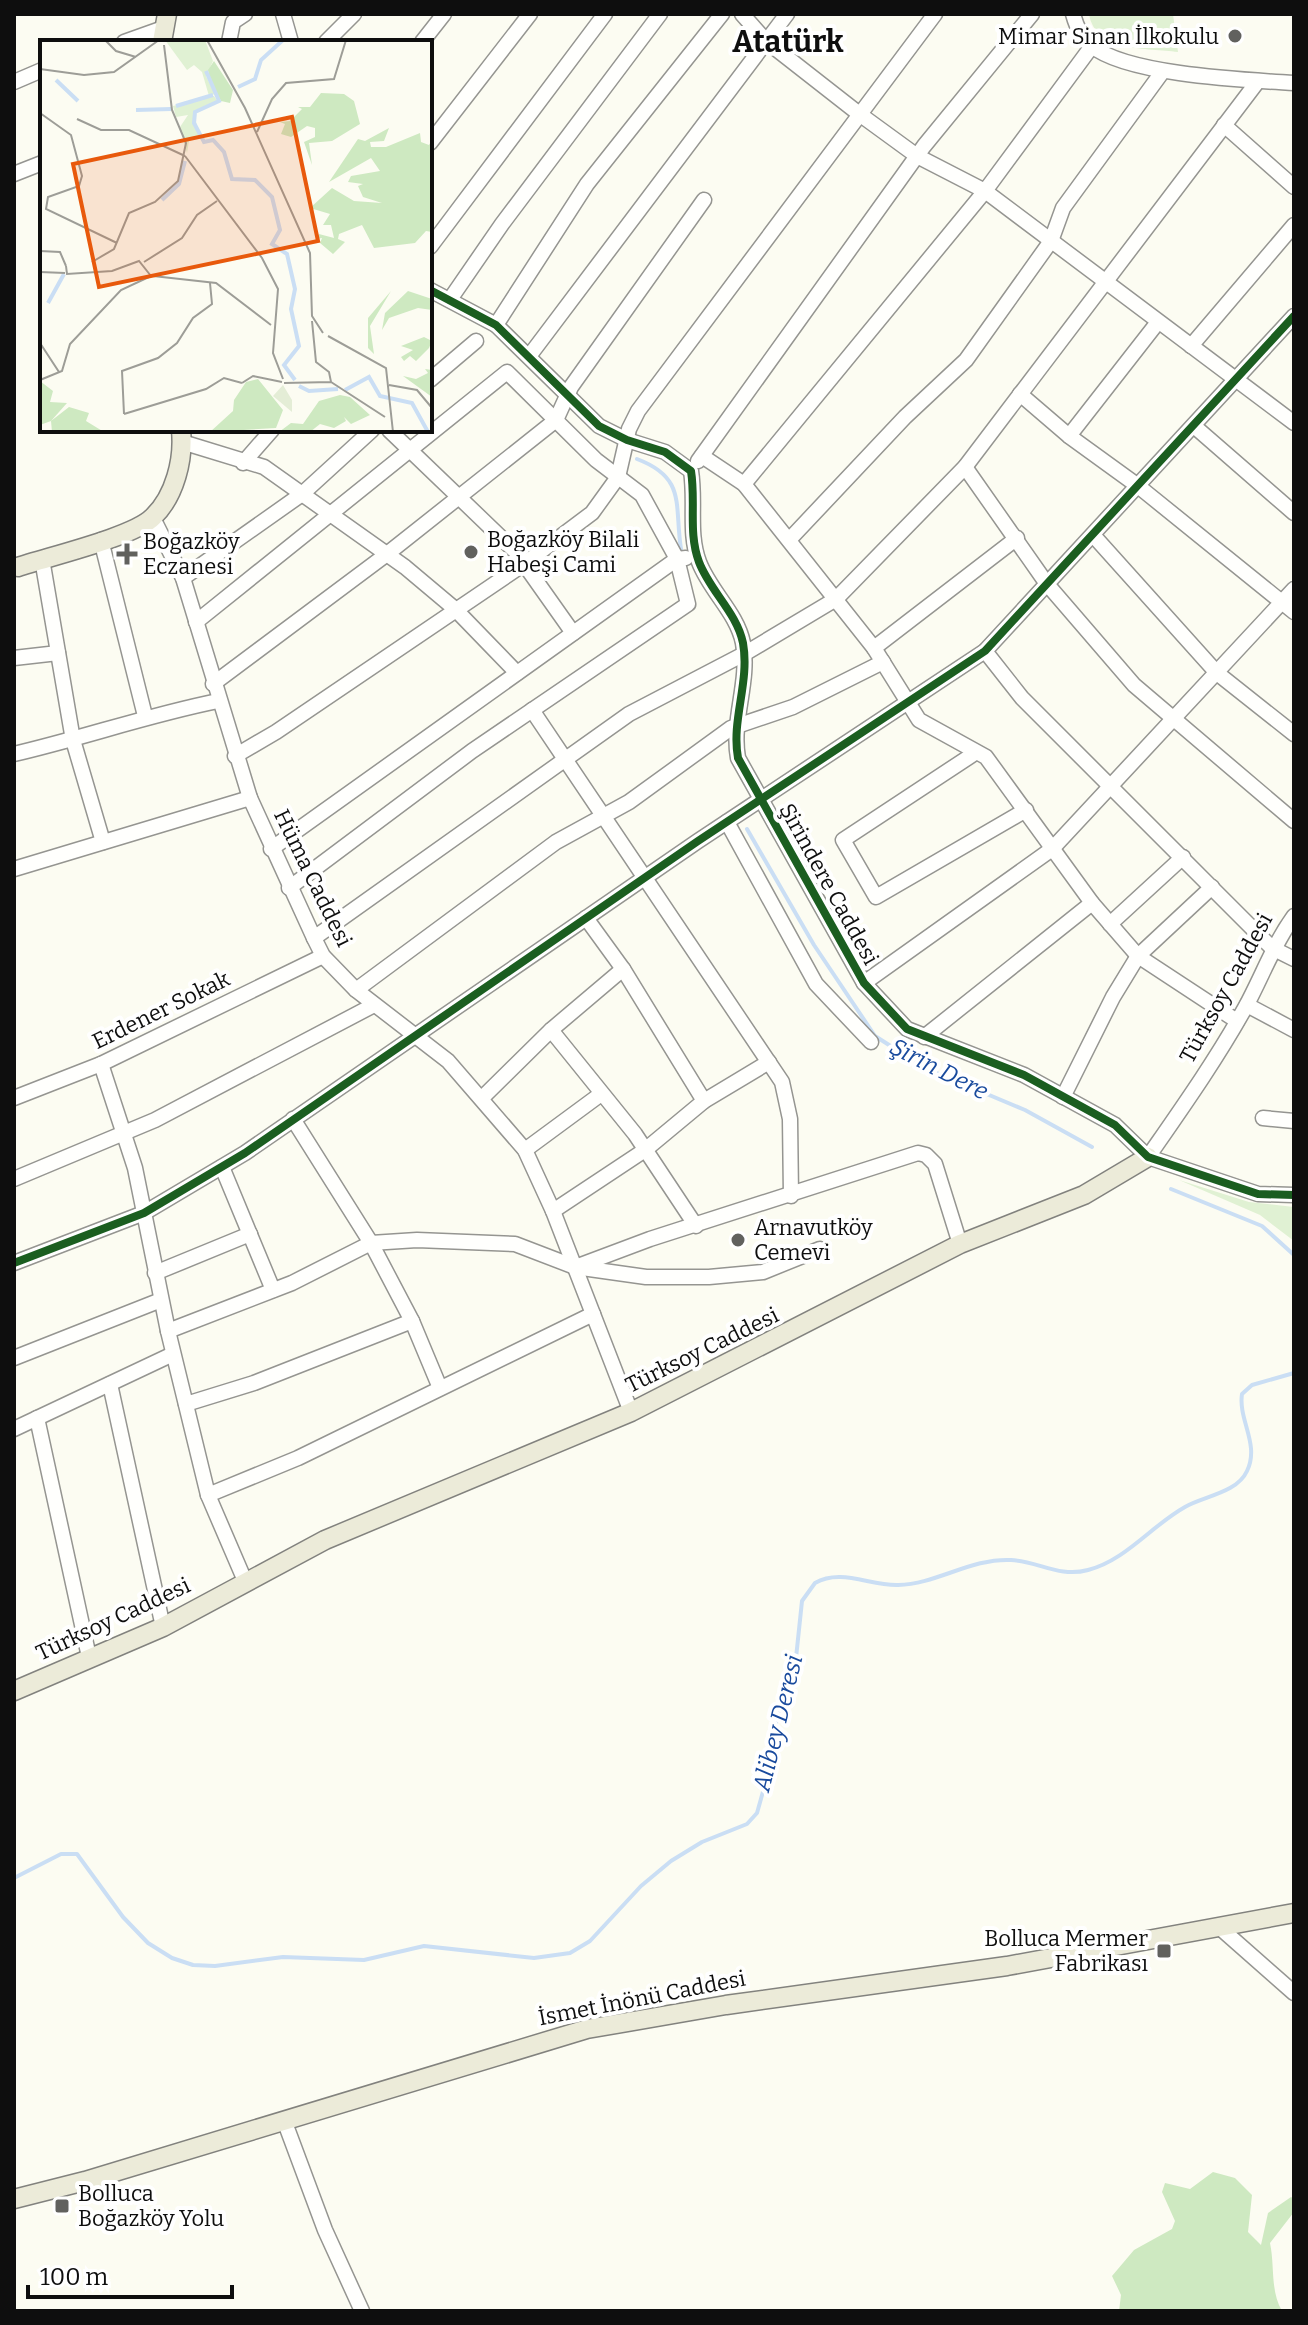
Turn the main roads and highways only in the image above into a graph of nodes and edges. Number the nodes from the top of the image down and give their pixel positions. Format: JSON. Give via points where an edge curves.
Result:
{"nodes":[{"id":1,"x":181,"y":436,"type":"edge"},
{"id":2,"x":15,"y":567,"type":"edge"},
{"id":3,"x":1148,"y":1157,"type":"road end"},
{"id":4,"x":14,"y":1691,"type":"edge"},
{"id":5,"x":1294,"y":1913,"type":"edge"},
{"id":6,"x":14,"y":2199,"type":"edge"}],
"edges":[{"from":1,"to":2,"type":"main road","via":[[179,470],[153,518]]},
{"from":3,"to":4,"type":"main road","name":"Türksoy Caddesi","via":[[1084,1195],[960,1244],[631,1412],[406,1504],[245,1581],[163,1627]]},
{"from":5,"to":6,"type":"main road","name":"İsmet İnönü Caddesi","via":[[1007,1966],[587,2029]]}]}
